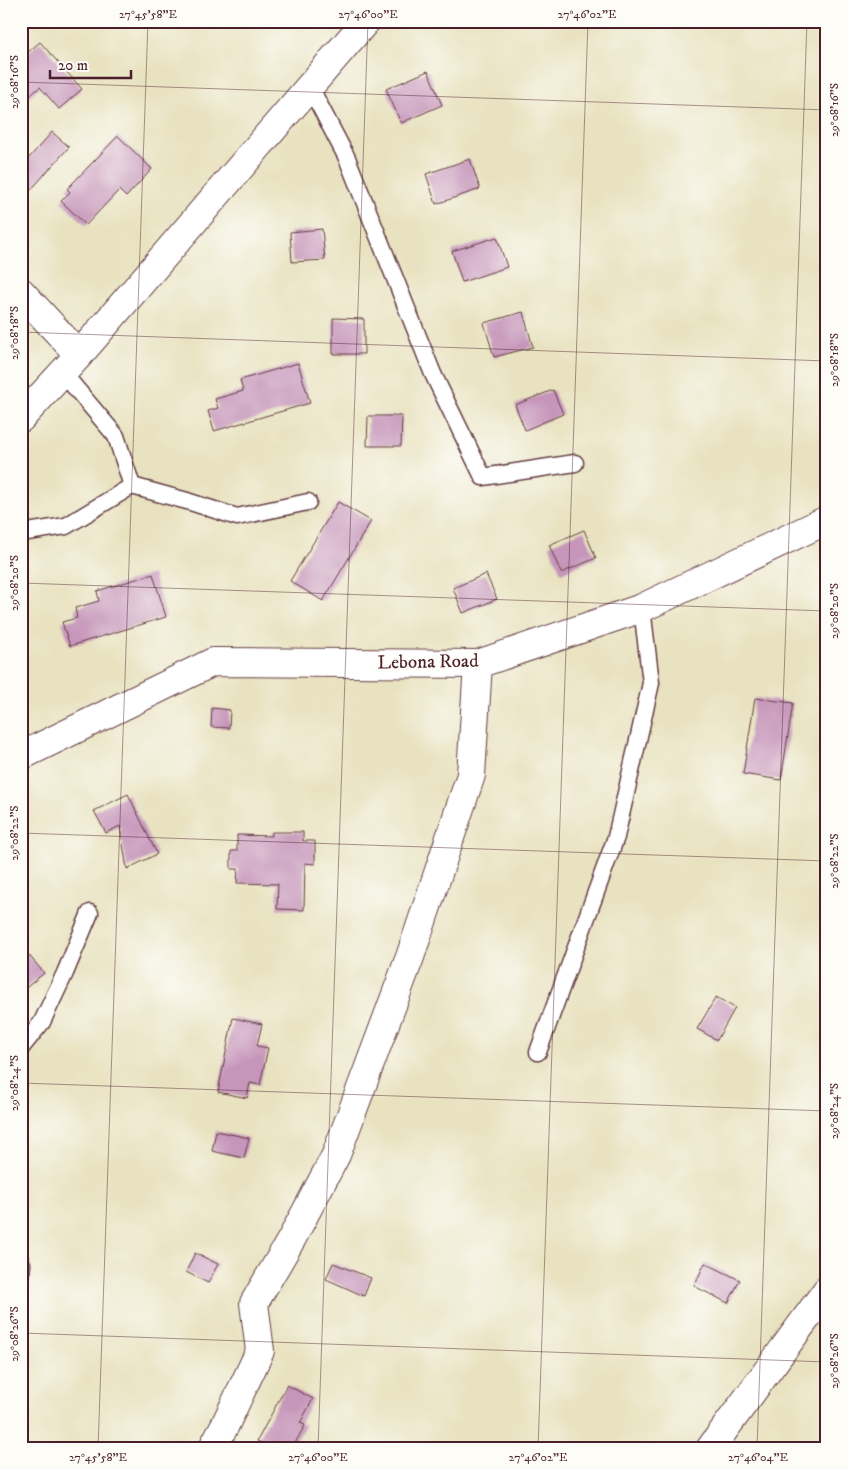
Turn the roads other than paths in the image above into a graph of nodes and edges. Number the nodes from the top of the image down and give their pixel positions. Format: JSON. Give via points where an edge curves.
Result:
{"nodes":[{"id":1,"x":366,"y":21,"type":"edge"},
{"id":2,"x":310,"y":87,"type":"junction"},
{"id":3,"x":21,"y":292,"type":"edge"},
{"id":4,"x":71,"y":363,"type":"junction"},
{"id":5,"x":21,"y":418,"type":"edge"},
{"id":6,"x":575,"y":463,"type":"dead end"},
{"id":7,"x":132,"y":486,"type":"junction"},
{"id":8,"x":308,"y":502,"type":"dead end"},
{"id":9,"x":827,"y":520,"type":"edge"},
{"id":10,"x":21,"y":533,"type":"edge"},
{"id":11,"x":642,"y":608,"type":"junction"},
{"id":12,"x":478,"y":664,"type":"junction"},
{"id":13,"x":21,"y":756,"type":"edge"},
{"id":14,"x":90,"y":913,"type":"dead end"},
{"id":15,"x":21,"y":1048,"type":"edge"},
{"id":16,"x":538,"y":1052,"type":"dead end"},
{"id":17,"x":21,"y":1261,"type":"edge"},
{"id":18,"x":21,"y":1276,"type":"edge"},
{"id":19,"x":827,"y":1290,"type":"edge"},
{"id":20,"x":212,"y":1449,"type":"edge"},
{"id":21,"x":710,"y":1449,"type":"edge"}],
"edges":[{"from":1,"to":2,"type":"street"},
{"from":2,"to":4,"type":"street"},
{"from":2,"to":6,"type":"lane","via":[[347,158],[433,374],[482,477]]},
{"from":3,"to":4,"type":"street"},
{"from":4,"to":5,"type":"street"},
{"from":4,"to":7,"type":"lane","via":[[116,436]]},
{"from":7,"to":8,"type":"lane","via":[[237,517]]},
{"from":7,"to":10,"type":"lane","via":[[66,526]]},
{"from":9,"to":11,"type":"street","name":"Lebona Road"},
{"from":11,"to":12,"type":"street","name":"Lebona Road"},
{"from":11,"to":16,"type":"lane","via":[[651,683],[616,837]]},
{"from":12,"to":13,"type":"street","name":"Lebona Road","via":[[213,662]]},
{"from":12,"to":20,"type":"street","via":[[471,775],[413,948],[336,1156],[254,1303],[260,1351]]},
{"from":14,"to":15,"type":"lane","via":[[42,1022]]},
{"from":17,"to":18,"type":"lane"},
{"from":19,"to":21,"type":"street"}]}
